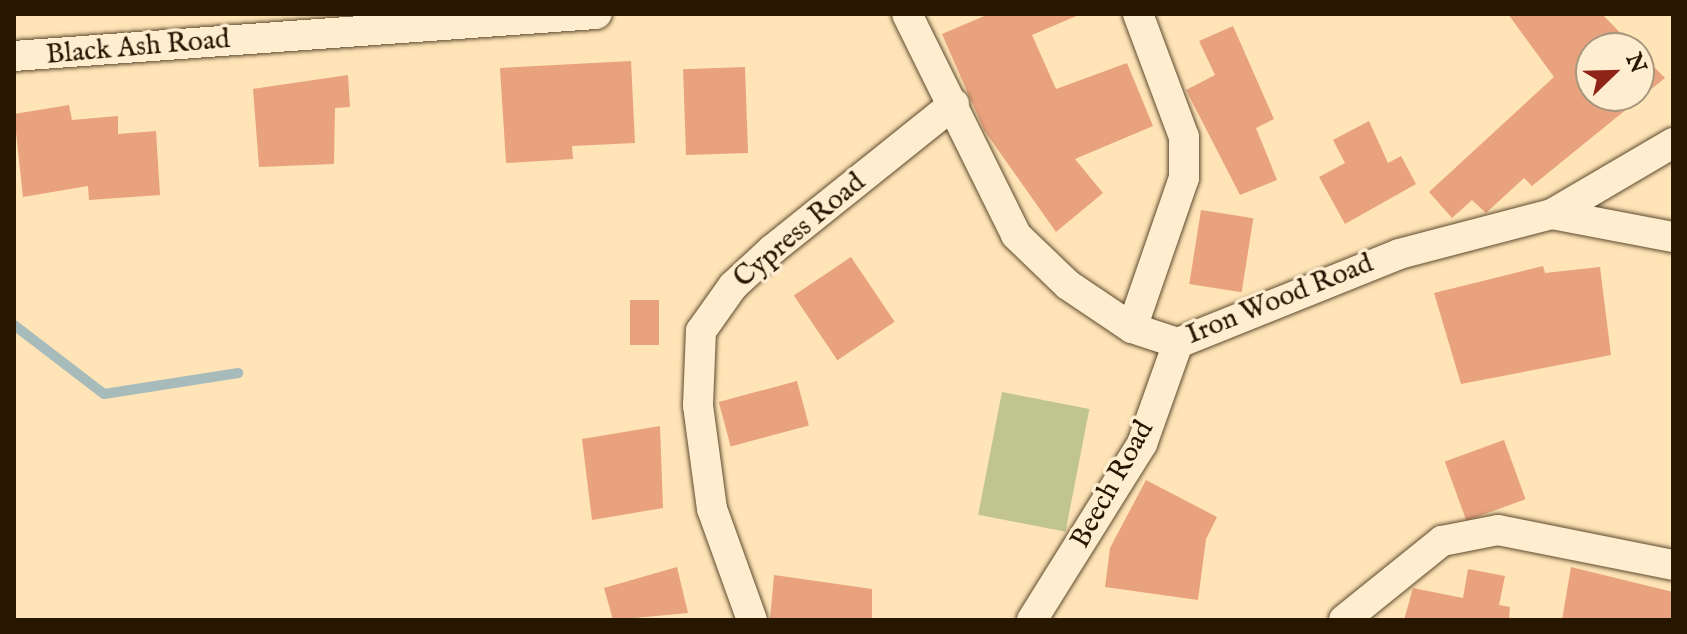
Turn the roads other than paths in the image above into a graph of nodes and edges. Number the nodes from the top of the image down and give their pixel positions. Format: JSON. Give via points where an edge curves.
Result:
{"nodes":[{"id":1,"x":596,"y":14,"type":"edge"},
{"id":2,"x":907,"y":14,"type":"edge"},
{"id":3,"x":1138,"y":14,"type":"edge"},
{"id":4,"x":14,"y":56,"type":"edge"},
{"id":5,"x":954,"y":104,"type":"junction"},
{"id":6,"x":1673,"y":143,"type":"edge"},
{"id":7,"x":1552,"y":214,"type":"junction"},
{"id":8,"x":1673,"y":237,"type":"edge"},
{"id":9,"x":1132,"y":328,"type":"junction"},
{"id":10,"x":1178,"y":343,"type":"junction"},
{"id":11,"x":1673,"y":565,"type":"edge"},
{"id":12,"x":752,"y":620,"type":"edge"},
{"id":13,"x":1032,"y":620,"type":"edge"},
{"id":14,"x":1344,"y":620,"type":"edge"}],
"edges":[{"from":1,"to":4,"type":"street","name":"Black Ash Road"},
{"from":2,"to":5,"type":"street","name":"Iron Wood Road"},
{"from":3,"to":9,"type":"street","via":[[1184,137],[1184,178]]},
{"from":5,"to":9,"type":"street","name":"Iron Wood Road","via":[[1016,235],[1068,285]]},
{"from":5,"to":12,"type":"street","name":"Cypress Road","via":[[773,249],[733,286],[701,331],[698,405],[712,509]]},
{"from":6,"to":7,"type":"street"},
{"from":7,"to":8,"type":"street","name":"Iron Wood Road"},
{"from":7,"to":10,"type":"street","name":"Iron Wood Road","via":[[1399,254]]},
{"from":9,"to":10,"type":"street","name":"Iron Wood Road"},
{"from":10,"to":13,"type":"street","name":"Beech Road","via":[[1142,444]]},
{"from":11,"to":14,"type":"street","via":[[1498,530],[1442,541]]}]}
